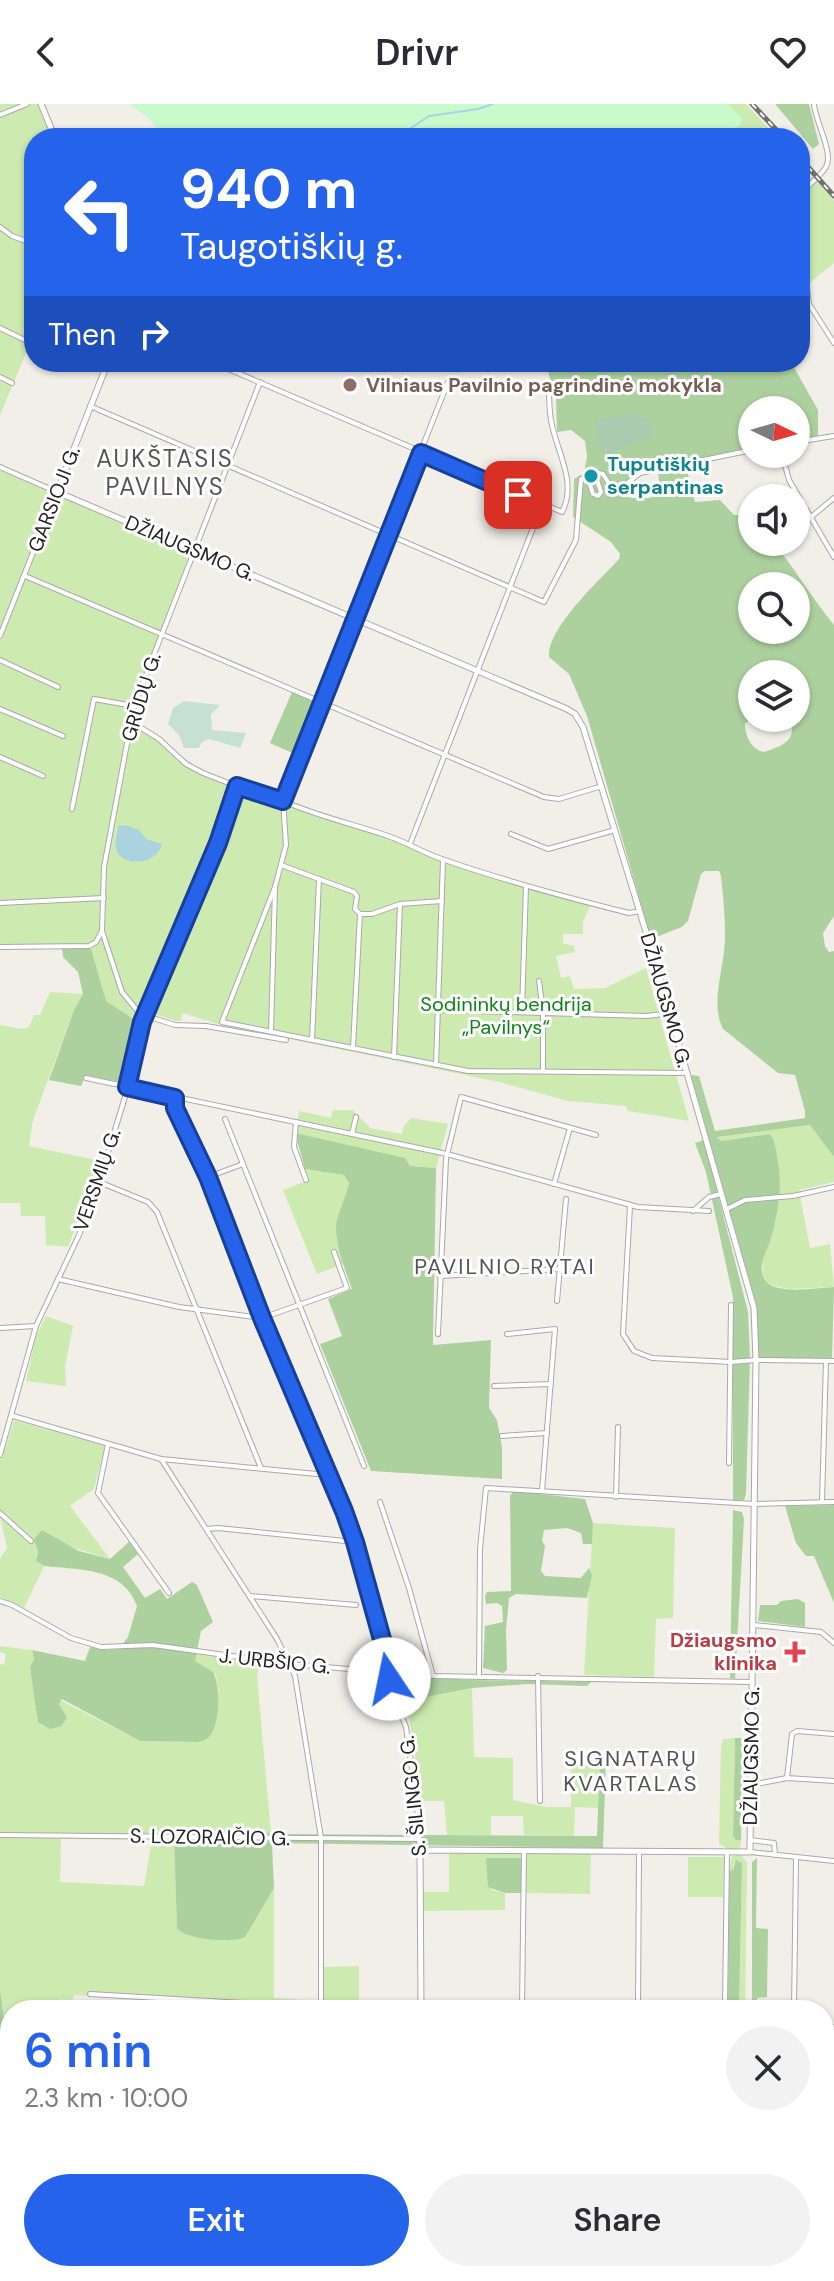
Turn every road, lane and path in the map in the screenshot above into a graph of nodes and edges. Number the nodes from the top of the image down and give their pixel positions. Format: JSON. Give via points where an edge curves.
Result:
{"nodes":[{"id":1,"x":27,"y":104,"type":"edge"},
{"id":2,"x":41,"y":104,"type":"edge"},
{"id":3,"x":814,"y":104,"type":"edge"},
{"id":4,"x":0,"y":115,"type":"edge"},
{"id":5,"x":51,"y":128,"type":"edge"},
{"id":6,"x":831,"y":157,"type":"edge"},
{"id":7,"x":810,"y":185,"type":"edge"},
{"id":8,"x":0,"y":227,"type":"edge"},
{"id":9,"x":24,"y":240,"type":"edge"},
{"id":10,"x":810,"y":306,"type":"edge"},
{"id":11,"x":0,"y":328,"type":"edge"},
{"id":12,"x":24,"y":340,"type":"edge"},
{"id":13,"x":834,"y":343,"type":"edge"},
{"id":14,"x":104,"y":372,"type":"edge"},
{"id":15,"x":236,"y":372,"type":"edge"},
{"id":16,"x":0,"y":377,"type":"edge"},
{"id":17,"x":260,"y":382,"type":"junction"},
{"id":18,"x":448,"y":382,"type":"dead end"},
{"id":19,"x":12,"y":383,"type":"dead end"},
{"id":20,"x":549,"y":386,"type":"dead end"},
{"id":21,"x":90,"y":406,"type":"junction"},
{"id":22,"x":833,"y":436,"type":"edge"},
{"id":23,"x":810,"y":440,"type":"edge"},
{"id":24,"x":834,"y":444,"type":"edge"},
{"id":25,"x":421,"y":453,"type":"junction"},
{"id":26,"x":738,"y":453,"type":"edge"},
{"id":27,"x":228,"y":466,"type":"junction"},
{"id":28,"x":0,"y":467,"type":"edge"},
{"id":29,"x":786,"y":468,"type":"edge"},
{"id":30,"x":57,"y":492,"type":"junction"},
{"id":31,"x":834,"y":498,"type":"edge"},
{"id":32,"x":542,"y":505,"type":"junction"},
{"id":33,"x":811,"y":517,"type":"junction"},
{"id":34,"x":389,"y":535,"type":"junction"},
{"id":35,"x":194,"y":549,"type":"junction"},
{"id":36,"x":834,"y":557,"type":"edge"},
{"id":37,"x":25,"y":576,"type":"junction"},
{"id":38,"x":510,"y":588,"type":"junction"},
{"id":39,"x":0,"y":616,"type":"edge"},
{"id":40,"x":355,"y":618,"type":"junction"},
{"id":41,"x":7,"y":620,"type":"junction"},
{"id":42,"x":162,"y":633,"type":"junction"},
{"id":43,"x":0,"y":636,"type":"edge"},
{"id":44,"x":0,"y":660,"type":"edge"},
{"id":45,"x":478,"y":671,"type":"junction"},
{"id":46,"x":58,"y":687,"type":"dead end"},
{"id":47,"x":323,"y":702,"type":"junction"},
{"id":48,"x":134,"y":706,"type":"junction"},
{"id":49,"x":0,"y":709,"type":"edge"},
{"id":50,"x":130,"y":721,"type":"junction"},
{"id":51,"x":63,"y":736,"type":"dead end"},
{"id":52,"x":445,"y":755,"type":"junction"},
{"id":53,"x":0,"y":757,"type":"edge"},
{"id":54,"x":43,"y":776,"type":"dead end"},
{"id":55,"x":237,"y":786,"type":"junction"},
{"id":56,"x":602,"y":786,"type":"junction"},
{"id":57,"x":283,"y":801,"type":"junction"},
{"id":58,"x":72,"y":809,"type":"dead end"},
{"id":59,"x":615,"y":829,"type":"junction"},
{"id":60,"x":511,"y":834,"type":"dead end"},
{"id":61,"x":410,"y":844,"type":"junction"},
{"id":62,"x":443,"y":860,"type":"junction"},
{"id":63,"x":281,"y":865,"type":"junction"},
{"id":64,"x":319,"y":879,"type":"junction"},
{"id":65,"x":526,"y":886,"type":"junction"},
{"id":66,"x":275,"y":887,"type":"junction"},
{"id":67,"x":104,"y":898,"type":"junction"},
{"id":68,"x":442,"y":901,"type":"junction"},
{"id":69,"x":0,"y":903,"type":"edge"},
{"id":70,"x":400,"y":904,"type":"junction"},
{"id":71,"x":640,"y":911,"type":"junction"},
{"id":72,"x":360,"y":914,"type":"junction"},
{"id":73,"x":102,"y":931,"type":"junction"},
{"id":74,"x":0,"y":947,"type":"edge"},
{"id":75,"x":539,"y":981,"type":"dead end"},
{"id":76,"x":439,"y":1010,"type":"junction"},
{"id":77,"x":521,"y":1012,"type":"junction"},
{"id":78,"x":543,"y":1012,"type":"junction"},
{"id":79,"x":670,"y":1013,"type":"junction"},
{"id":80,"x":144,"y":1016,"type":"junction"},
{"id":81,"x":271,"y":1032,"type":"junction"},
{"id":82,"x":286,"y":1040,"type":"dead end"},
{"id":83,"x":312,"y":1040,"type":"junction"},
{"id":84,"x":353,"y":1048,"type":"junction"},
{"id":85,"x":394,"y":1057,"type":"junction"},
{"id":86,"x":436,"y":1066,"type":"junction"},
{"id":87,"x":543,"y":1070,"type":"junction"},
{"id":88,"x":687,"y":1073,"type":"junction"},
{"id":89,"x":86,"y":1078,"type":"dead end"},
{"id":90,"x":127,"y":1087,"type":"junction"},
{"id":91,"x":175,"y":1098,"type":"junction"},
{"id":92,"x":356,"y":1117,"type":"dead end"},
{"id":93,"x":225,"y":1119,"type":"dead end"},
{"id":94,"x":296,"y":1122,"type":"junction"},
{"id":95,"x":570,"y":1128,"type":"junction"},
{"id":96,"x":352,"y":1134,"type":"junction"},
{"id":97,"x":596,"y":1135,"type":"dead end"},
{"id":98,"x":447,"y":1154,"type":"junction"},
{"id":99,"x":243,"y":1164,"type":"junction"},
{"id":100,"x":208,"y":1177,"type":"junction"},
{"id":101,"x":306,"y":1180,"type":"dead end"},
{"id":102,"x":99,"y":1182,"type":"junction"},
{"id":103,"x":554,"y":1184,"type":"junction"},
{"id":104,"x":834,"y":1187,"type":"edge"},
{"id":105,"x":722,"y":1193,"type":"junction"},
{"id":106,"x":566,"y":1199,"type":"dead end"},
{"id":107,"x":630,"y":1206,"type":"junction"},
{"id":108,"x":727,"y":1209,"type":"junction"},
{"id":109,"x":693,"y":1211,"type":"junction"},
{"id":110,"x":709,"y":1211,"type":"dead end"},
{"id":111,"x":334,"y":1252,"type":"dead end"},
{"id":112,"x":560,"y":1269,"type":"junction"},
{"id":113,"x":440,"y":1276,"type":"junction"},
{"id":114,"x":58,"y":1279,"type":"junction"},
{"id":115,"x":557,"y":1301,"type":"dead end"},
{"id":116,"x":300,"y":1305,"type":"junction"},
{"id":117,"x":731,"y":1305,"type":"dead end"},
{"id":118,"x":196,"y":1309,"type":"junction"},
{"id":119,"x":262,"y":1318,"type":"junction"},
{"id":120,"x":36,"y":1326,"type":"junction"},
{"id":121,"x":0,"y":1328,"type":"edge"},
{"id":122,"x":438,"y":1334,"type":"dead end"},
{"id":123,"x":507,"y":1334,"type":"dead end"},
{"id":124,"x":756,"y":1360,"type":"junction"},
{"id":125,"x":826,"y":1361,"type":"junction"},
{"id":126,"x":834,"y":1361,"type":"edge"},
{"id":127,"x":731,"y":1362,"type":"junction"},
{"id":128,"x":551,"y":1384,"type":"junction"},
{"id":129,"x":494,"y":1386,"type":"dead end"},
{"id":130,"x":13,"y":1416,"type":"junction"},
{"id":131,"x":618,"y":1427,"type":"dead end"},
{"id":132,"x":547,"y":1433,"type":"junction"},
{"id":133,"x":502,"y":1436,"type":"dead end"},
{"id":134,"x":108,"y":1444,"type":"junction"},
{"id":135,"x":0,"y":1455,"type":"edge"},
{"id":136,"x":161,"y":1459,"type":"junction"},
{"id":137,"x":729,"y":1463,"type":"dead end"},
{"id":138,"x":364,"y":1466,"type":"dead end"},
{"id":139,"x":261,"y":1468,"type":"junction"},
{"id":140,"x":328,"y":1475,"type":"junction"},
{"id":141,"x":542,"y":1491,"type":"junction"},
{"id":142,"x":616,"y":1497,"type":"junction"},
{"id":143,"x":380,"y":1502,"type":"dead end"},
{"id":144,"x":822,"y":1502,"type":"junction"},
{"id":145,"x":834,"y":1502,"type":"edge"},
{"id":146,"x":754,"y":1504,"type":"junction"},
{"id":147,"x":0,"y":1513,"type":"edge"},
{"id":148,"x":207,"y":1529,"type":"junction"},
{"id":149,"x":31,"y":1541,"type":"dead end"},
{"id":150,"x":355,"y":1542,"type":"junction"},
{"id":151,"x":169,"y":1593,"type":"dead end"},
{"id":152,"x":250,"y":1596,"type":"junction"},
{"id":153,"x":0,"y":1601,"type":"edge"},
{"id":154,"x":356,"y":1605,"type":"dead end"},
{"id":155,"x":753,"y":1624,"type":"junction"},
{"id":156,"x":834,"y":1643,"type":"edge"},
{"id":157,"x":289,"y":1664,"type":"junction"},
{"id":158,"x":390,"y":1672,"type":"junction"},
{"id":159,"x":433,"y":1676,"type":"junction"},
{"id":160,"x":538,"y":1676,"type":"junction"},
{"id":161,"x":479,"y":1677,"type":"junction"},
{"id":162,"x":752,"y":1682,"type":"junction"},
{"id":163,"x":834,"y":1734,"type":"edge"},
{"id":164,"x":787,"y":1778,"type":"junction"},
{"id":165,"x":834,"y":1781,"type":"edge"},
{"id":166,"x":751,"y":1785,"type":"junction"},
{"id":167,"x":540,"y":1801,"type":"dead end"},
{"id":168,"x":0,"y":1835,"type":"edge"},
{"id":169,"x":321,"y":1838,"type":"junction"},
{"id":170,"x":420,"y":1839,"type":"junction"},
{"id":171,"x":750,"y":1840,"type":"junction"},
{"id":172,"x":524,"y":1849,"type":"junction"},
{"id":173,"x":420,"y":1850,"type":"junction"},
{"id":174,"x":639,"y":1851,"type":"junction"},
{"id":175,"x":727,"y":1852,"type":"junction"},
{"id":176,"x":750,"y":1852,"type":"junction"},
{"id":177,"x":775,"y":1855,"type":"junction"},
{"id":178,"x":796,"y":1858,"type":"junction"},
{"id":179,"x":834,"y":1861,"type":"edge"},
{"id":180,"x":90,"y":1994,"type":"dead end"},
{"id":181,"x":194,"y":2000,"type":"edge"},
{"id":182,"x":321,"y":2000,"type":"dead end"},
{"id":183,"x":421,"y":2000,"type":"edge"},
{"id":184,"x":523,"y":2000,"type":"edge"},
{"id":185,"x":638,"y":2000,"type":"edge"},
{"id":186,"x":725,"y":2000,"type":"edge"},
{"id":187,"x":794,"y":2000,"type":"edge"}],
"edges":[{"from":1,"to":4,"type":"street"},
{"from":2,"to":5,"type":"street"},
{"from":3,"to":6,"type":"street"},
{"from":6,"to":7,"type":"street"},
{"from":8,"to":9,"type":"street"},
{"from":10,"to":13,"type":"street"},
{"from":11,"to":12,"type":"street"},
{"from":14,"to":21,"type":"street","name":"GARSIOJI G."},
{"from":15,"to":17,"type":"street"},
{"from":16,"to":19,"type":"street"},
{"from":17,"to":25,"type":"street"},
{"from":17,"to":27,"type":"street","name":"GRŪDŲ G."},
{"from":18,"to":25,"type":"street"},
{"from":20,"to":32,"type":"street","via":[[552,426],[566,466],[565,507],[560,512]]},
{"from":21,"to":27,"type":"street"},
{"from":21,"to":30,"type":"street","name":"GARSIOJI G."},
{"from":22,"to":23,"type":"street"},
{"from":22,"to":24,"type":"street"},
{"from":25,"to":32,"type":"street"},
{"from":25,"to":34,"type":"street"},
{"from":26,"to":38,"type":"street","via":[[640,473],[615,493],[599,473],[598,496],[588,479],[581,479],[576,540],[546,601]]},
{"from":27,"to":34,"type":"street"},
{"from":27,"to":35,"type":"street","name":"GRŪDŲ G."},
{"from":28,"to":30,"type":"street"},
{"from":29,"to":33,"type":"street"},
{"from":30,"to":35,"type":"street","name":"DŽIAUGSMO G."},
{"from":30,"to":37,"type":"street","name":"GARSIOJI G."},
{"from":31,"to":33,"type":"street"},
{"from":32,"to":38,"type":"street"},
{"from":33,"to":36,"type":"street"},
{"from":34,"to":38,"type":"street"},
{"from":34,"to":40,"type":"street"},
{"from":35,"to":40,"type":"street","name":"DŽIAUGSMO G."},
{"from":35,"to":42,"type":"street","name":"GRŪDŲ G."},
{"from":37,"to":41,"type":"street","name":"GARSIOJI G."},
{"from":37,"to":42,"type":"street"},
{"from":38,"to":45,"type":"street"},
{"from":39,"to":41,"type":"street"},
{"from":40,"to":45,"type":"street","name":"DŽIAUGSMO G."},
{"from":40,"to":47,"type":"street"},
{"from":41,"to":43,"type":"street","name":"GARSIOJI G."},
{"from":42,"to":47,"type":"street"},
{"from":42,"to":48,"type":"street","name":"GRŪDŲ G."},
{"from":44,"to":46,"type":"street"},
{"from":45,"to":52,"type":"street"},
{"from":45,"to":56,"type":"street","name":"DŽIAUGSMO G.","via":[[575,714]]},
{"from":47,"to":52,"type":"street"},
{"from":47,"to":57,"type":"street"},
{"from":48,"to":50,"type":"street","name":"GRŪDŲ G."},
{"from":48,"to":58,"type":"street","via":[[94,699]]},
{"from":49,"to":51,"type":"street"},
{"from":50,"to":55,"type":"street","via":[[186,764]]},
{"from":50,"to":67,"type":"street","name":"GRŪDŲ G."},
{"from":52,"to":56,"type":"street","via":[[550,798]]},
{"from":52,"to":61,"type":"street"},
{"from":53,"to":54,"type":"street"},
{"from":55,"to":57,"type":"street"},
{"from":55,"to":80,"type":"street","name":"VERSMIŲ G."},
{"from":56,"to":59,"type":"street","name":"DŽIAUGSMO G."},
{"from":57,"to":61,"type":"street"},
{"from":57,"to":63,"type":"street","via":[[286,839]]},
{"from":59,"to":60,"type":"street","via":[[548,849]]},
{"from":59,"to":71,"type":"street","name":"DŽIAUGSMO G."},
{"from":61,"to":62,"type":"street"},
{"from":62,"to":65,"type":"street"},
{"from":62,"to":68,"type":"street"},
{"from":63,"to":64,"type":"street"},
{"from":63,"to":66,"type":"street"},
{"from":64,"to":72,"type":"street","via":[[357,894],[355,909]]},
{"from":64,"to":83,"type":"street"},
{"from":65,"to":71,"type":"street","via":[[629,913]]},
{"from":65,"to":77,"type":"street"},
{"from":66,"to":81,"type":"street"},
{"from":66,"to":81,"type":"street","via":[[222,1022]]},
{"from":67,"to":69,"type":"street"},
{"from":67,"to":73,"type":"street","name":"GRŪDŲ G."},
{"from":68,"to":70,"type":"street"},
{"from":68,"to":76,"type":"street"},
{"from":70,"to":72,"type":"street"},
{"from":70,"to":85,"type":"street"},
{"from":71,"to":79,"type":"street","name":"DŽIAUGSMO G."},
{"from":72,"to":84,"type":"street"},
{"from":73,"to":74,"type":"street","via":[[89,946]]},
{"from":73,"to":80,"type":"street","name":"GRŪDŲ G.","via":[[122,992]]},
{"from":75,"to":78,"type":"street"},
{"from":76,"to":77,"type":"street"},
{"from":76,"to":86,"type":"street"},
{"from":77,"to":78,"type":"street"},
{"from":78,"to":79,"type":"street"},
{"from":78,"to":87,"type":"street"},
{"from":79,"to":88,"type":"street","name":"DŽIAUGSMO G."},
{"from":80,"to":82,"type":"street"},
{"from":80,"to":90,"type":"street","name":"VERSMIŲ G."},
{"from":81,"to":83,"type":"street"},
{"from":83,"to":84,"type":"street"},
{"from":84,"to":85,"type":"street"},
{"from":85,"to":86,"type":"street"},
{"from":86,"to":87,"type":"street"},
{"from":87,"to":88,"type":"street"},
{"from":88,"to":105,"type":"street","name":"DŽIAUGSMO G."},
{"from":89,"to":90,"type":"street"},
{"from":90,"to":91,"type":"street"},
{"from":90,"to":102,"type":"street","name":"VERSMIŲ G."},
{"from":91,"to":94,"type":"street"},
{"from":91,"to":100,"type":"street","name":"S. ŠILINGO G."},
{"from":92,"to":96,"type":"street"},
{"from":93,"to":99,"type":"street"},
{"from":94,"to":96,"type":"street"},
{"from":94,"to":101,"type":"street","via":[[294,1147]]},
{"from":95,"to":97,"type":"street"},
{"from":95,"to":98,"type":"street","via":[[461,1097]]},
{"from":95,"to":103,"type":"street"},
{"from":96,"to":98,"type":"street"},
{"from":98,"to":103,"type":"street"},
{"from":98,"to":113,"type":"street"},
{"from":99,"to":100,"type":"street"},
{"from":99,"to":116,"type":"street"},
{"from":100,"to":119,"type":"street","name":"S. ŠILINGO G."},
{"from":102,"to":114,"type":"street","name":"VERSMIŲ G."},
{"from":102,"to":118,"type":"street","via":[[154,1207]]},
{"from":103,"to":107,"type":"street"},
{"from":104,"to":108,"type":"street","via":[[745,1200]]},
{"from":105,"to":108,"type":"street","name":"DŽIAUGSMO G."},
{"from":105,"to":109,"type":"street"},
{"from":106,"to":112,"type":"street"},
{"from":107,"to":109,"type":"street"},
{"from":107,"to":127,"type":"street","via":[[623,1334],[628,1345],[639,1355]]},
{"from":108,"to":124,"type":"street","name":"DŽIAUGSMO G.","via":[[754,1308]]},
{"from":109,"to":110,"type":"street"},
{"from":111,"to":116,"type":"street","via":[[347,1288]]},
{"from":112,"to":113,"type":"street"},
{"from":112,"to":115,"type":"street"},
{"from":113,"to":122,"type":"street"},
{"from":114,"to":118,"type":"street"},
{"from":114,"to":120,"type":"street","name":"VERSMIŲ G."},
{"from":116,"to":119,"type":"street"},
{"from":116,"to":138,"type":"street"},
{"from":117,"to":127,"type":"street"},
{"from":118,"to":119,"type":"street"},
{"from":118,"to":139,"type":"street"},
{"from":119,"to":140,"type":"street","name":"S. ŠILINGO G."},
{"from":120,"to":121,"type":"street"},
{"from":120,"to":130,"type":"street","name":"VERSMIŲ G."},
{"from":123,"to":128,"type":"street","via":[[555,1329]]},
{"from":124,"to":125,"type":"street"},
{"from":124,"to":127,"type":"street"},
{"from":124,"to":146,"type":"street","name":"DŽIAUGSMO G."},
{"from":125,"to":126,"type":"street"},
{"from":125,"to":144,"type":"street"},
{"from":127,"to":137,"type":"street"},
{"from":128,"to":129,"type":"street"},
{"from":128,"to":132,"type":"street"},
{"from":130,"to":134,"type":"street"},
{"from":130,"to":135,"type":"street","name":"VERSMIŲ G."},
{"from":131,"to":142,"type":"street"},
{"from":132,"to":133,"type":"street"},
{"from":132,"to":141,"type":"street"},
{"from":134,"to":136,"type":"street"},
{"from":134,"to":151,"type":"street","via":[[98,1493]]},
{"from":136,"to":139,"type":"street"},
{"from":136,"to":148,"type":"street"},
{"from":139,"to":140,"type":"street"},
{"from":140,"to":150,"type":"street","name":"S. ŠILINGO G."},
{"from":141,"to":142,"type":"street"},
{"from":141,"to":161,"type":"street","via":[[486,1488]]},
{"from":142,"to":146,"type":"street"},
{"from":143,"to":159,"type":"street"},
{"from":144,"to":145,"type":"street"},
{"from":144,"to":146,"type":"street"},
{"from":146,"to":155,"type":"street","name":"DŽIAUGSMO G."},
{"from":147,"to":149,"type":"street"},
{"from":148,"to":150,"type":"street"},
{"from":148,"to":152,"type":"street"},
{"from":150,"to":158,"type":"street","name":"S. ŠILINGO G."},
{"from":152,"to":154,"type":"street"},
{"from":152,"to":157,"type":"street"},
{"from":153,"to":157,"type":"street","name":"J. URBŠIO G.","via":[[96,1646],[153,1645]]},
{"from":155,"to":156,"type":"street","via":[[821,1632]]},
{"from":155,"to":162,"type":"street","name":"DŽIAUGSMO G."},
{"from":157,"to":158,"type":"street","name":"J. URBŠIO G."},
{"from":157,"to":169,"type":"street","via":[[304,1722]]},
{"from":158,"to":159,"type":"street","name":"J. URBŠIO G."},
{"from":158,"to":170,"type":"street","name":"S. ŠILINGO G.","via":[[406,1727]]},
{"from":159,"to":161,"type":"street","name":"J. URBŠIO G."},
{"from":160,"to":161,"type":"street","name":"J. URBŠIO G."},
{"from":160,"to":162,"type":"street","name":"J. URBŠIO G."},
{"from":160,"to":167,"type":"street"},
{"from":162,"to":166,"type":"street","name":"DŽIAUGSMO G."},
{"from":163,"to":164,"type":"street","via":[[792,1734]]},
{"from":164,"to":165,"type":"street"},
{"from":164,"to":166,"type":"street"},
{"from":166,"to":171,"type":"street","name":"DŽIAUGSMO G."},
{"from":168,"to":169,"type":"street","name":"S. LOZORAIČIO G."},
{"from":169,"to":170,"type":"street","name":"S. LOZORAIČIO G."},
{"from":169,"to":182,"type":"street"},
{"from":170,"to":173,"type":"street","name":"S. ŠILINGO G."},
{"from":171,"to":176,"type":"street","name":"DŽIAUGSMO G."},
{"from":171,"to":177,"type":"street","via":[[774,1843]]},
{"from":172,"to":173,"type":"street"},
{"from":172,"to":174,"type":"street"},
{"from":172,"to":184,"type":"street"},
{"from":173,"to":183,"type":"street","name":"S. ŠILINGO G."},
{"from":174,"to":175,"type":"street"},
{"from":174,"to":185,"type":"street"},
{"from":175,"to":176,"type":"street"},
{"from":175,"to":186,"type":"street"},
{"from":176,"to":177,"type":"street"},
{"from":177,"to":178,"type":"street"},
{"from":178,"to":179,"type":"street"},
{"from":178,"to":187,"type":"street"},
{"from":180,"to":181,"type":"street"}]}
